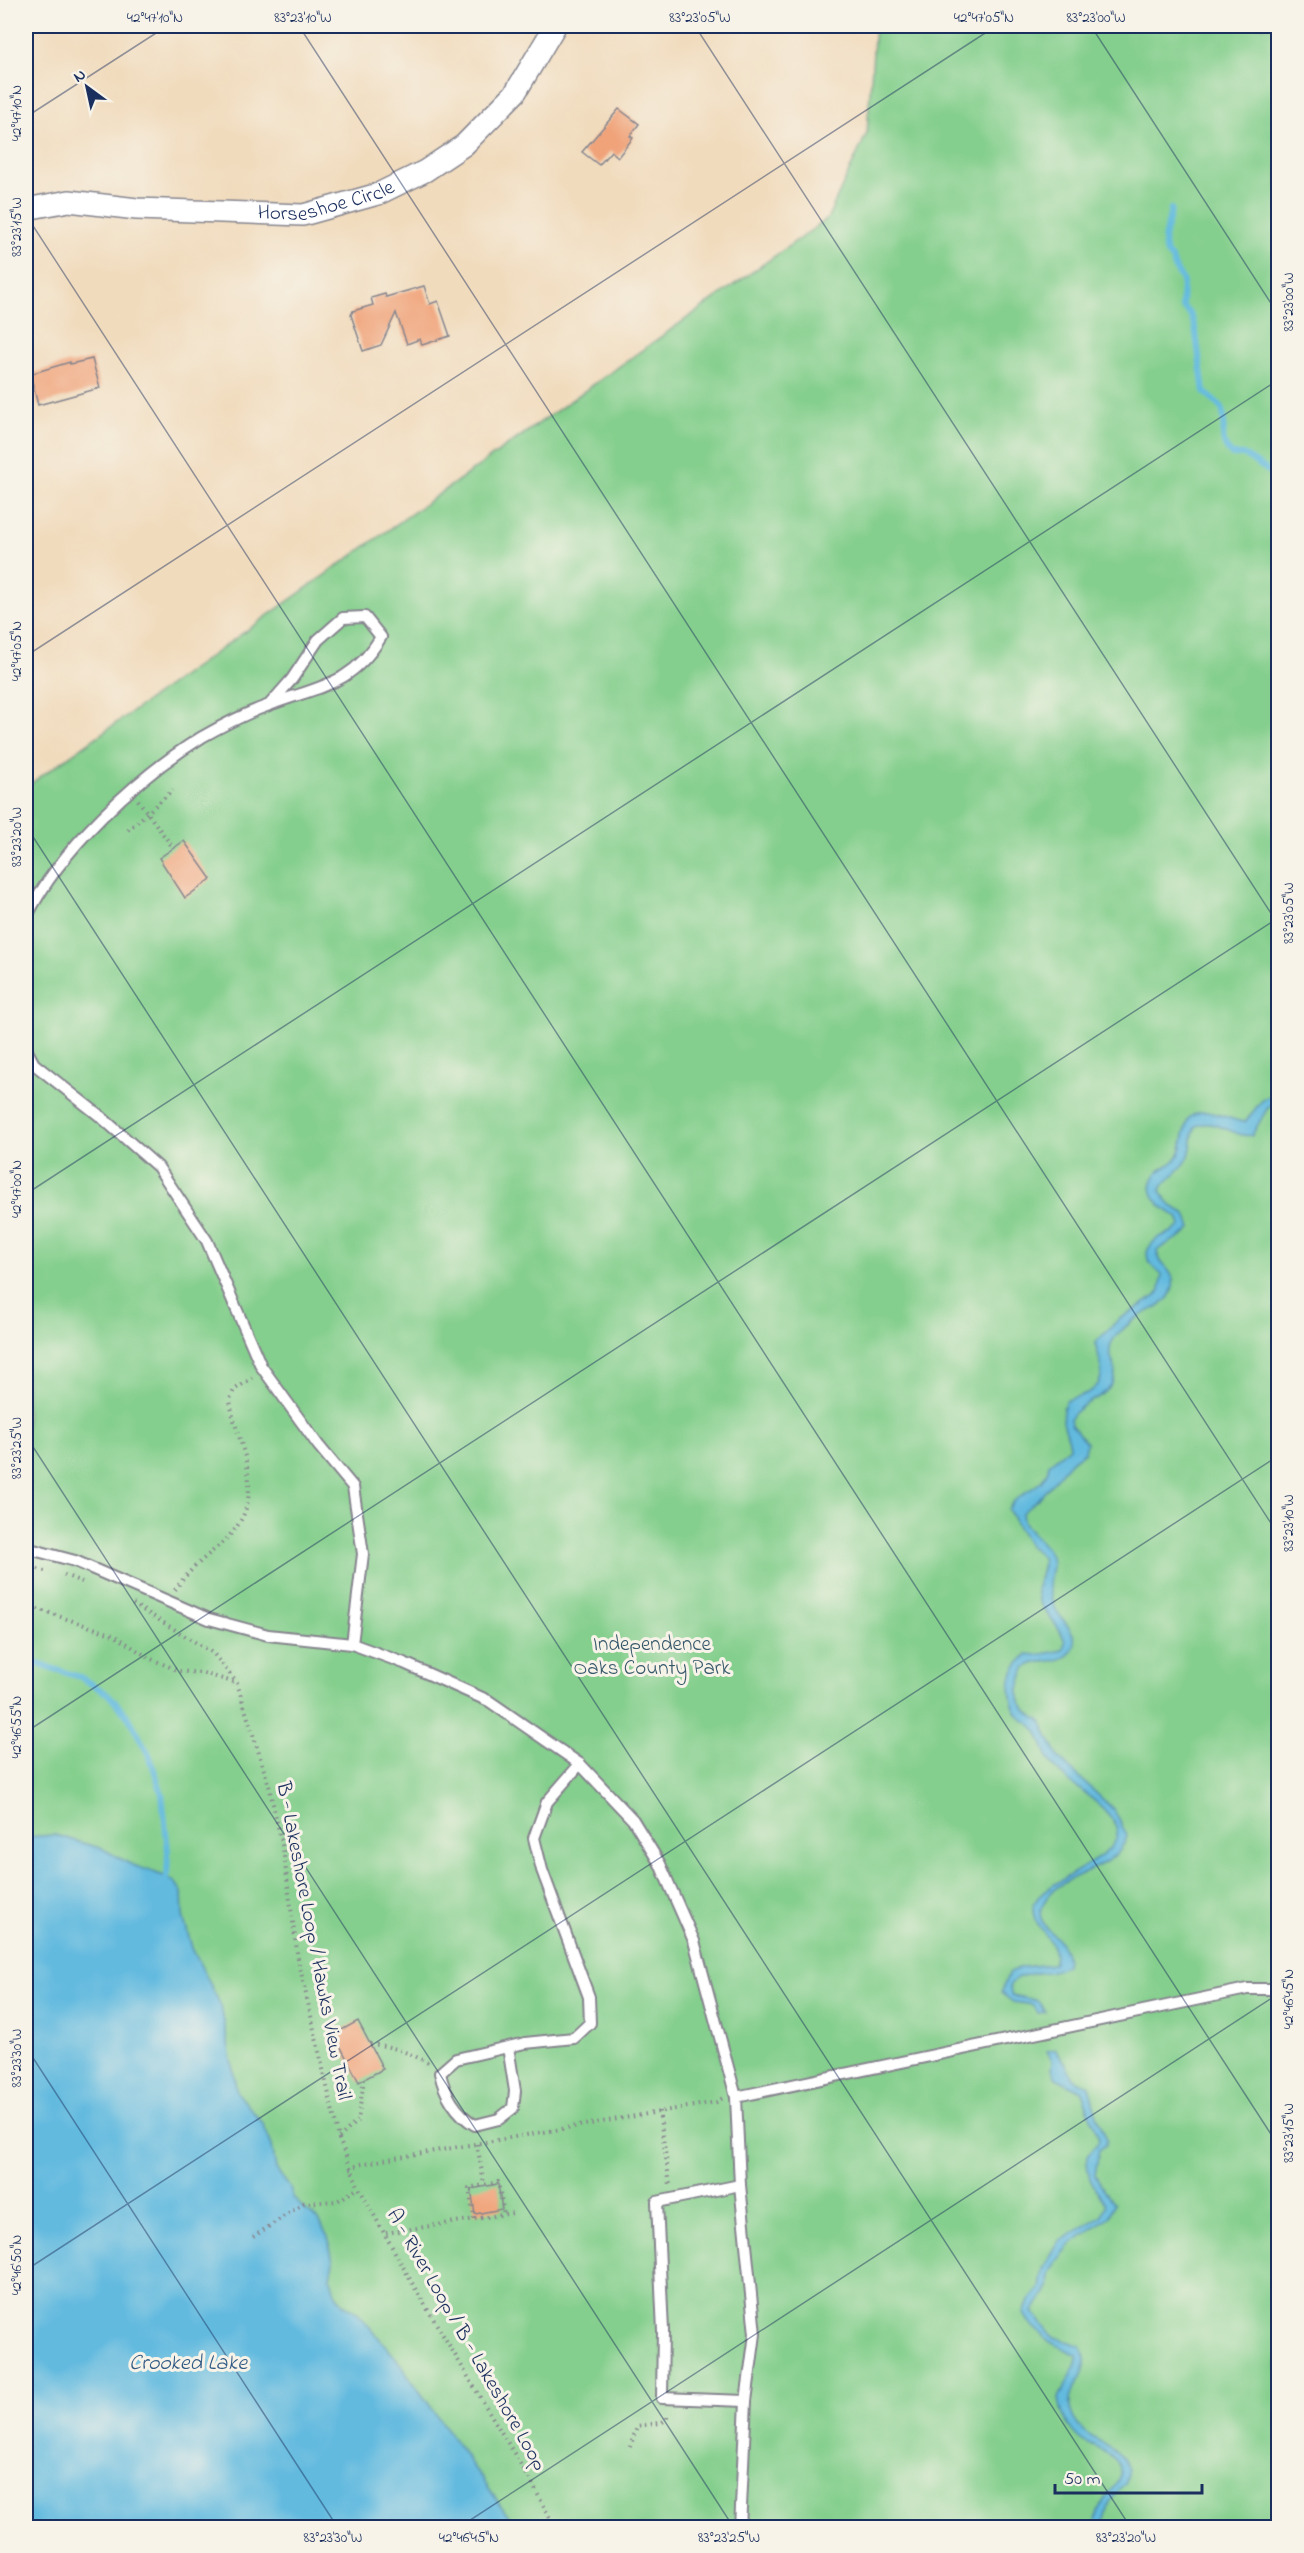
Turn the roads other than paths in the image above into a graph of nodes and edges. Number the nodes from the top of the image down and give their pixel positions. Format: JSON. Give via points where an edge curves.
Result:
{"nodes":[{"id":1,"x":555,"y":26,"type":"edge"},
{"id":2,"x":26,"y":209,"type":"edge"},
{"id":3,"x":270,"y":704,"type":"junction"},
{"id":4,"x":26,"y":918,"type":"edge"},
{"id":5,"x":26,"y":1049,"type":"edge"},
{"id":6,"x":26,"y":1548,"type":"edge"},
{"id":7,"x":352,"y":1644,"type":"junction"},
{"id":8,"x":580,"y":1764,"type":"junction"},
{"id":9,"x":1278,"y":1989,"type":"edge"},
{"id":10,"x":508,"y":2047,"type":"junction"},
{"id":11,"x":736,"y":2097,"type":"junction"},
{"id":12,"x":740,"y":2185,"type":"junction"},
{"id":13,"x":746,"y":2401,"type":"junction"},
{"id":14,"x":740,"y":2528,"type":"edge"}],
"edges":[{"from":1,"to":2,"type":"street","name":"Horseshoe Circle","via":[[515,93],[464,145],[425,171],[378,194],[303,214],[138,209],[69,201]]},
{"from":3,"to":3,"type":"lane","via":[[324,687],[355,669],[369,657],[381,637],[365,616],[342,618],[318,640]]},
{"from":3,"to":4,"type":"lane","via":[[202,737],[131,789],[84,836]]},
{"from":5,"to":7,"type":"lane","via":[[34,1064],[158,1167],[207,1241],[264,1370],[353,1487],[363,1554]]},
{"from":6,"to":7,"type":"lane","via":[[75,1561],[209,1618],[268,1635]]},
{"from":7,"to":8,"type":"lane","via":[[489,1701]]},
{"from":8,"to":10,"type":"lane","via":[[547,1802],[534,1838],[589,1996],[590,2023],[574,2038]]},
{"from":8,"to":11,"type":"lane","via":[[633,1820],[660,1864],[694,1941]]},
{"from":9,"to":11,"type":"lane","via":[[1247,1989]]},
{"from":10,"to":10,"type":"lane","via":[[456,2059],[440,2073],[442,2086],[462,2118],[474,2125],[499,2120],[513,2108],[515,2091]]},
{"from":11,"to":12,"type":"lane"},
{"from":12,"to":13,"type":"lane","via":[[755,2334]]},
{"from":12,"to":13,"type":"lane","via":[[657,2202],[662,2398]]},
{"from":13,"to":14,"type":"lane"}]}
